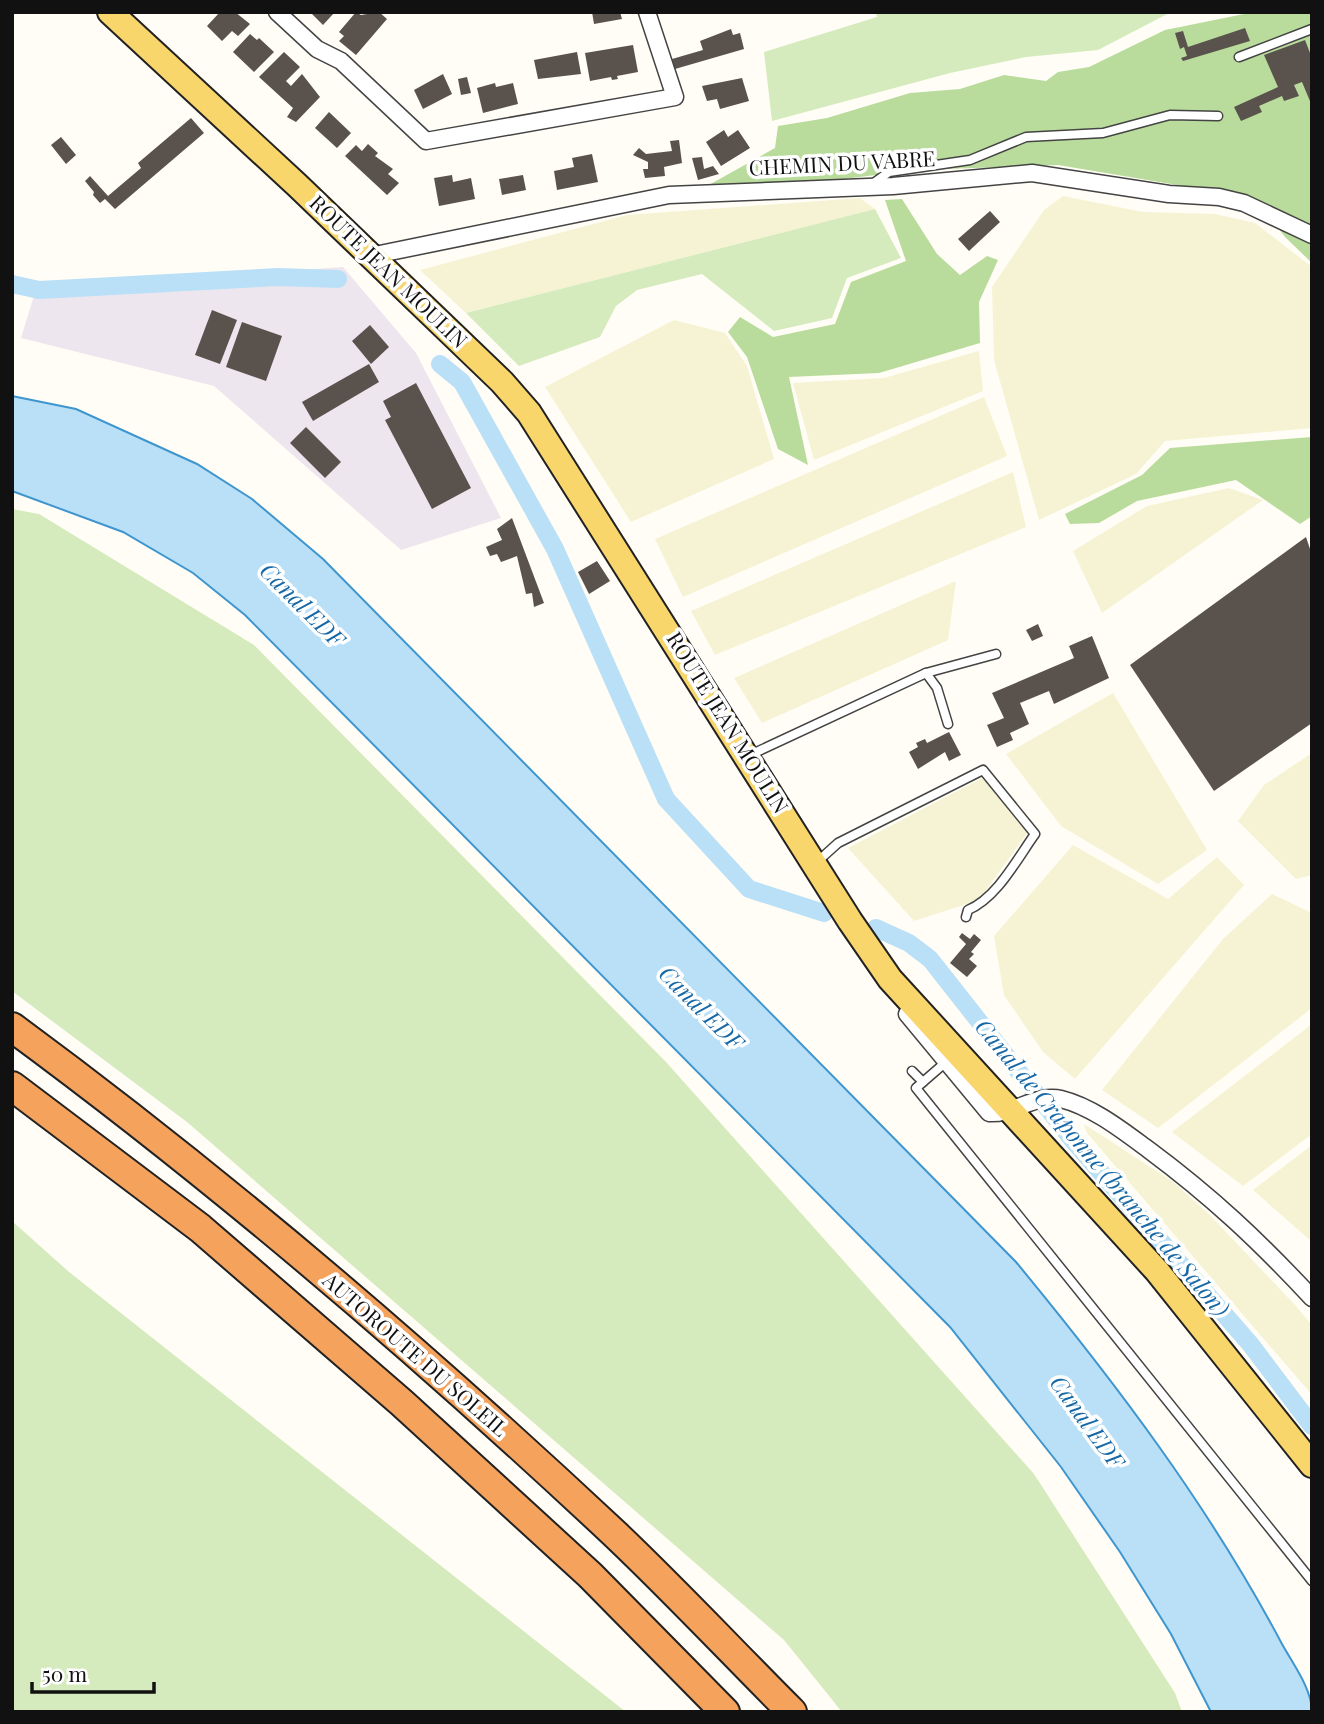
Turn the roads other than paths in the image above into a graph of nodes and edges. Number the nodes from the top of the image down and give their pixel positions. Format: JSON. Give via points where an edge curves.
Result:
{"nodes":[{"id":1,"x":110,"y":12,"type":"edge"},
{"id":2,"x":277,"y":12,"type":"edge"},
{"id":3,"x":647,"y":12,"type":"edge"},
{"id":4,"x":1312,"y":29,"type":"edge"},
{"id":5,"x":1239,"y":57,"type":"dead end"},
{"id":6,"x":1219,"y":116,"type":"dead end"},
{"id":7,"x":868,"y":187,"type":"junction"},
{"id":8,"x":1312,"y":235,"type":"edge"},
{"id":9,"x":370,"y":256,"type":"junction"},
{"id":10,"x":996,"y":654,"type":"dead end"},
{"id":11,"x":926,"y":673,"type":"junction"},
{"id":12,"x":948,"y":724,"type":"dead end"},
{"id":13,"x":747,"y":756,"type":"junction"},
{"id":14,"x":815,"y":864,"type":"junction"},
{"id":15,"x":966,"y":917,"type":"dead end"},
{"id":16,"x":871,"y":951,"type":"junction"},
{"id":17,"x":12,"y":1027,"type":"edge"},
{"id":18,"x":946,"y":1062,"type":"junction"},
{"id":19,"x":912,"y":1071,"type":"dead end"},
{"id":20,"x":923,"y":1082,"type":"junction"},
{"id":21,"x":12,"y":1086,"type":"edge"},
{"id":22,"x":1021,"y":1106,"type":"junction"},
{"id":23,"x":1312,"y":1298,"type":"edge"},
{"id":24,"x":1312,"y":1465,"type":"edge"},
{"id":25,"x":1312,"y":1581,"type":"edge"},
{"id":26,"x":725,"y":1712,"type":"edge"},
{"id":27,"x":792,"y":1712,"type":"edge"}],
"edges":[{"from":1,"to":9,"type":"main road","name":"ROUTE JEAN MOULIN"},
{"from":2,"to":3,"type":"street","via":[[317,49],[341,61],[426,141],[675,97]]},
{"from":4,"to":5,"type":"lane"},
{"from":6,"to":7,"type":"lane","via":[[1170,115],[1103,133],[1026,137],[970,160],[889,172]]},
{"from":7,"to":8,"type":"street","name":"CHEMIN DU VABRE","via":[[1032,173],[1219,197]]},
{"from":7,"to":9,"type":"street","name":"CHEMIN DU VABRE","via":[[669,195]]},
{"from":9,"to":13,"type":"main road","name":"ROUTE JEAN MOULIN","via":[[529,413]]},
{"from":10,"to":11,"type":"lane"},
{"from":11,"to":12,"type":"lane","via":[[937,688]]},
{"from":11,"to":13,"type":"lane"},
{"from":13,"to":14,"type":"main road","name":"ROUTE JEAN MOULIN"},
{"from":14,"to":15,"type":"lane","via":[[838,843],[983,770],[1035,834],[1000,882]]},
{"from":14,"to":16,"type":"main road","name":"ROUTE JEAN MOULIN"},
{"from":16,"to":18,"type":"street","via":[[895,999]]},
{"from":16,"to":22,"type":"main road","name":"ROUTE JEAN MOULIN","via":[[890,979]]},
{"from":17,"to":27,"type":"highway","name":"AUTOROUTE DU SOLEIL","via":[[213,1182],[422,1357],[618,1537]]},
{"from":18,"to":20,"type":"lane"},
{"from":18,"to":22,"type":"street","via":[[989,1113]]},
{"from":19,"to":20,"type":"lane"},
{"from":20,"to":25,"type":"lane","via":[[915,1088]]},
{"from":21,"to":26,"type":"highway","via":[[200,1228],[402,1403],[590,1575]]},
{"from":22,"to":23,"type":"street","via":[[1051,1098],[1084,1108],[1122,1130],[1240,1223]]},
{"from":22,"to":24,"type":"main road","name":"ROUTE JEAN MOULIN"}]}
